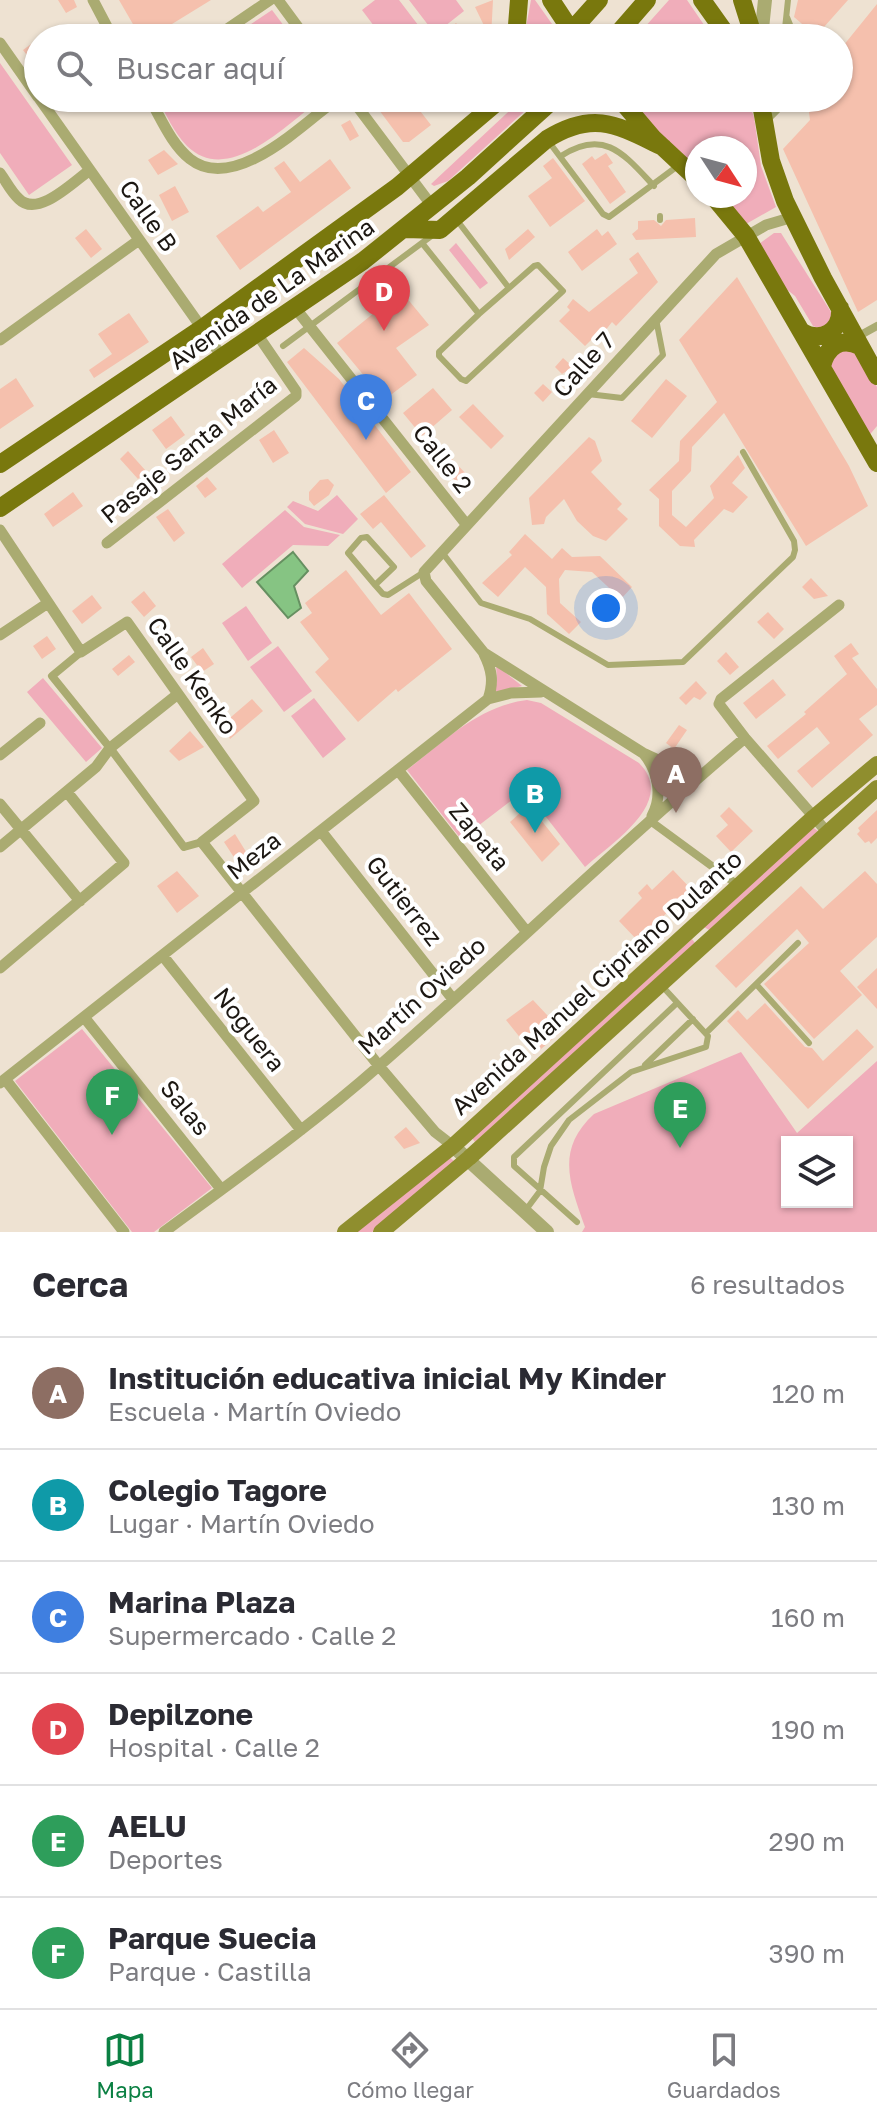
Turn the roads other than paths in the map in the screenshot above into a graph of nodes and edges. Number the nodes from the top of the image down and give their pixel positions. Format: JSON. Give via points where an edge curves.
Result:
{"nodes":[{"id":1,"x":93,"y":0,"type":"edge"},
{"id":2,"x":270,"y":0,"type":"edge"},
{"id":3,"x":278,"y":0,"type":"edge"},
{"id":4,"x":519,"y":0,"type":"edge"},
{"id":5,"x":551,"y":0,"type":"edge"},
{"id":6,"x":599,"y":0,"type":"edge"},
{"id":7,"x":647,"y":0,"type":"edge"},
{"id":8,"x":702,"y":0,"type":"edge"},
{"id":9,"x":742,"y":0,"type":"edge"},
{"id":10,"x":765,"y":0,"type":"edge"},
{"id":11,"x":788,"y":0,"type":"edge"},
{"id":12,"x":786,"y":14,"type":"junction"},
{"id":13,"x":106,"y":24,"type":"edge"},
{"id":14,"x":235,"y":24,"type":"edge"},
{"id":15,"x":296,"y":24,"type":"edge"},
{"id":16,"x":517,"y":24,"type":"edge"},
{"id":17,"x":564,"y":24,"type":"edge"},
{"id":18,"x":580,"y":24,"type":"edge"},
{"id":19,"x":626,"y":24,"type":"edge"},
{"id":20,"x":719,"y":24,"type":"edge"},
{"id":21,"x":750,"y":24,"type":"edge"},
{"id":22,"x":762,"y":24,"type":"edge"},
{"id":23,"x":786,"y":24,"type":"edge"},
{"id":24,"x":791,"y":24,"type":"edge"},
{"id":25,"x":0,"y":43,"type":"edge"},
{"id":26,"x":24,"y":76,"type":"edge"},
{"id":27,"x":50,"y":112,"type":"edge"},
{"id":28,"x":158,"y":112,"type":"edge"},
{"id":29,"x":319,"y":112,"type":"edge"},
{"id":30,"x":361,"y":112,"type":"edge"},
{"id":31,"x":486,"y":112,"type":"edge"},
{"id":32,"x":539,"y":112,"type":"edge"},
{"id":33,"x":632,"y":112,"type":"edge"},
{"id":34,"x":763,"y":112,"type":"edge"},
{"id":35,"x":777,"y":112,"type":"edge"},
{"id":36,"x":765,"y":124,"type":"junction"},
{"id":37,"x":547,"y":139,"type":"junction"},
{"id":38,"x":663,"y":147,"type":"junction"},
{"id":39,"x":561,"y":156,"type":"junction"},
{"id":40,"x":681,"y":164,"type":"junction"},
{"id":41,"x":685,"y":168,"type":"edge"},
{"id":42,"x":90,"y":170,"type":"junction"},
{"id":43,"x":0,"y":173,"type":"edge"},
{"id":44,"x":410,"y":178,"type":"junction"},
{"id":45,"x":654,"y":186,"type":"junction"},
{"id":46,"x":432,"y":206,"type":"junction"},
{"id":47,"x":723,"y":208,"type":"edge"},
{"id":48,"x":456,"y":218,"type":"junction"},
{"id":49,"x":799,"y":218,"type":"junction"},
{"id":50,"x":405,"y":229,"type":"junction"},
{"id":51,"x":440,"y":230,"type":"junction"},
{"id":52,"x":746,"y":236,"type":"junction"},
{"id":53,"x":139,"y":240,"type":"junction"},
{"id":54,"x":422,"y":243,"type":"junction"},
{"id":55,"x":509,"y":288,"type":"junction"},
{"id":56,"x":840,"y":308,"type":"junction"},
{"id":57,"x":296,"y":309,"type":"junction"},
{"id":58,"x":479,"y":314,"type":"junction"},
{"id":59,"x":656,"y":319,"type":"junction"},
{"id":60,"x":877,"y":326,"type":"edge"},
{"id":61,"x":309,"y":327,"type":"junction"},
{"id":62,"x":201,"y":329,"type":"junction"},
{"id":63,"x":801,"y":331,"type":"junction"},
{"id":64,"x":257,"y":334,"type":"junction"},
{"id":65,"x":2,"y":335,"type":"edge"},
{"id":66,"x":858,"y":342,"type":"junction"},
{"id":67,"x":283,"y":346,"type":"dead end"},
{"id":68,"x":223,"y":358,"type":"junction"},
{"id":69,"x":822,"y":366,"type":"junction"},
{"id":70,"x":877,"y":376,"type":"edge"},
{"id":71,"x":588,"y":394,"type":"junction"},
{"id":72,"x":877,"y":432,"type":"edge"},
{"id":73,"x":743,"y":452,"type":"dead end"},
{"id":74,"x":874,"y":458,"type":"edge"},
{"id":75,"x":0,"y":464,"type":"edge"},
{"id":76,"x":0,"y":508,"type":"edge"},
{"id":77,"x":466,"y":524,"type":"junction"},
{"id":78,"x":0,"y":530,"type":"edge"},
{"id":79,"x":107,"y":543,"type":"dead end"},
{"id":80,"x":441,"y":551,"type":"junction"},
{"id":81,"x":424,"y":571,"type":"junction"},
{"id":82,"x":375,"y":585,"type":"junction"},
{"id":83,"x":48,"y":603,"type":"junction"},
{"id":84,"x":839,"y":605,"type":"dead end"},
{"id":85,"x":0,"y":635,"type":"edge"},
{"id":86,"x":81,"y":652,"type":"junction"},
{"id":87,"x":484,"y":653,"type":"junction"},
{"id":88,"x":545,"y":693,"type":"junction"},
{"id":89,"x":178,"y":694,"type":"junction"},
{"id":90,"x":488,"y":699,"type":"junction"},
{"id":91,"x":40,"y":723,"type":"dead end"},
{"id":92,"x":745,"y":738,"type":"junction"},
{"id":93,"x":110,"y":748,"type":"junction"},
{"id":94,"x":643,"y":753,"type":"junction"},
{"id":95,"x":0,"y":755,"type":"edge"},
{"id":96,"x":877,"y":764,"type":"edge"},
{"id":97,"x":398,"y":770,"type":"junction"},
{"id":98,"x":697,"y":778,"type":"junction"},
{"id":99,"x":877,"y":788,"type":"edge"},
{"id":100,"x":67,"y":792,"type":"junction"},
{"id":101,"x":0,"y":804,"type":"edge"},
{"id":102,"x":814,"y":817,"type":"junction"},
{"id":103,"x":649,"y":820,"type":"junction"},
{"id":104,"x":21,"y":830,"type":"junction"},
{"id":105,"x":321,"y":831,"type":"junction"},
{"id":106,"x":827,"y":832,"type":"junction"},
{"id":107,"x":202,"y":842,"type":"junction"},
{"id":108,"x":0,"y":847,"type":"edge"},
{"id":109,"x":739,"y":886,"type":"junction"},
{"id":110,"x":242,"y":893,"type":"junction"},
{"id":111,"x":80,"y":901,"type":"junction"},
{"id":112,"x":693,"y":927,"type":"junction"},
{"id":113,"x":526,"y":931,"type":"junction"},
{"id":114,"x":706,"y":941,"type":"junction"},
{"id":115,"x":798,"y":943,"type":"dead end"},
{"id":116,"x":163,"y":956,"type":"junction"},
{"id":117,"x":1,"y":965,"type":"edge"},
{"id":118,"x":659,"y":984,"type":"junction"},
{"id":119,"x":756,"y":984,"type":"junction"},
{"id":120,"x":452,"y":998,"type":"junction"},
{"id":121,"x":677,"y":1003,"type":"junction"},
{"id":122,"x":84,"y":1017,"type":"junction"},
{"id":123,"x":693,"y":1019,"type":"junction"},
{"id":124,"x":706,"y":1033,"type":"junction"},
{"id":125,"x":809,"y":1043,"type":"dead end"},
{"id":126,"x":379,"y":1066,"type":"junction"},
{"id":127,"x":642,"y":1068,"type":"junction"},
{"id":128,"x":3,"y":1081,"type":"edge"},
{"id":129,"x":301,"y":1130,"type":"junction"},
{"id":130,"x":453,"y":1146,"type":"junction"},
{"id":131,"x":469,"y":1158,"type":"junction"},
{"id":132,"x":221,"y":1189,"type":"junction"},
{"id":133,"x":540,"y":1191,"type":"junction"},
{"id":134,"x":525,"y":1211,"type":"junction"},
{"id":135,"x":577,"y":1222,"type":"dead end"},
{"id":136,"x":389,"y":1230,"type":"edge"},
{"id":137,"x":124,"y":1232,"type":"edge"},
{"id":138,"x":164,"y":1232,"type":"edge"},
{"id":139,"x":345,"y":1232,"type":"edge"},
{"id":140,"x":547,"y":1232,"type":"edge"}],
"edges":[{"from":1,"to":13,"type":"street"},
{"from":2,"to":14,"type":"street"},
{"from":3,"to":15,"type":"street"},
{"from":4,"to":16,"type":"main road"},
{"from":5,"to":17,"type":"main road"},
{"from":6,"to":18,"type":"main road"},
{"from":7,"to":19,"type":"main road"},
{"from":8,"to":20,"type":"main road"},
{"from":9,"to":21,"type":"main road"},
{"from":10,"to":22,"type":"street"},
{"from":11,"to":12,"type":"lane"},
{"from":12,"to":23,"type":"lane"},
{"from":12,"to":24,"type":"lane"},
{"from":25,"to":26,"type":"street","name":"Calle B"},
{"from":27,"to":42,"type":"street","name":"Calle B"},
{"from":28,"to":29,"type":"street","via":[[193,161],[224,169],[255,160]]},
{"from":30,"to":44,"type":"street"},
{"from":31,"to":44,"type":"main road","name":"Avenida de La Marina"},
{"from":32,"to":46,"type":"main road","name":"Avenida de La Marina"},
{"from":33,"to":38,"type":"main road"},
{"from":34,"to":36,"type":"main road"},
{"from":35,"to":36,"type":"lane"},
{"from":36,"to":49,"type":"main road","via":[[774,172]]},
{"from":37,"to":38,"type":"main road","via":[[566,127],[600,121]]},
{"from":37,"to":39,"type":"lane"},
{"from":37,"to":48,"type":"main road"},
{"from":38,"to":40,"type":"main road"},
{"from":39,"to":45,"type":"lane","via":[[577,146],[602,144],[615,149]]},
{"from":39,"to":45,"type":"lane","via":[[606,216]]},
{"from":40,"to":41,"type":"main road"},
{"from":40,"to":45,"type":"lane"},
{"from":42,"to":43,"type":"street","via":[[43,204],[32,205],[20,202]]},
{"from":42,"to":53,"type":"street","name":"Calle B"},
{"from":44,"to":46,"type":"street"},
{"from":44,"to":62,"type":"main road","name":"Avenida de La Marina"},
{"from":46,"to":50,"type":"main road","name":"Avenida de La Marina"},
{"from":47,"to":52,"type":"main road"},
{"from":48,"to":51,"type":"main road"},
{"from":48,"to":55,"type":"lane"},
{"from":49,"to":52,"type":"street","name":"Calle 7"},
{"from":49,"to":56,"type":"main road"},
{"from":50,"to":51,"type":"main road"},
{"from":50,"to":57,"type":"main road","name":"Avenida de La Marina"},
{"from":51,"to":54,"type":"lane"},
{"from":52,"to":59,"type":"street","name":"Calle 7","via":[[716,254]]},
{"from":52,"to":63,"type":"main road"},
{"from":53,"to":62,"type":"street","name":"Calle B"},
{"from":53,"to":65,"type":"street"},
{"from":54,"to":58,"type":"lane"},
{"from":54,"to":61,"type":"lane"},
{"from":55,"to":58,"type":"lane"},
{"from":55,"to":58,"type":"lane","via":[[538,265],[563,291],[466,381],[439,352]]},
{"from":56,"to":63,"type":"main road","via":[[839,322],[830,334],[815,337]]},
{"from":56,"to":66,"type":"main road"},
{"from":57,"to":61,"type":"street","name":"Calle 2"},
{"from":57,"to":64,"type":"main road","name":"Avenida de La Marina"},
{"from":59,"to":71,"type":"street","name":"Calle 7"},
{"from":59,"to":71,"type":"lane","via":[[663,355],[622,398]]},
{"from":60,"to":66,"type":"street"},
{"from":61,"to":67,"type":"lane"},
{"from":61,"to":77,"type":"street","name":"Calle 2"},
{"from":62,"to":68,"type":"street","name":"Calle B"},
{"from":62,"to":75,"type":"main road","name":"Avenida de La Marina"},
{"from":63,"to":69,"type":"main road"},
{"from":64,"to":68,"type":"main road","name":"Avenida de La Marina"},
{"from":64,"to":79,"type":"street","name":"Pasaje Santa María","via":[[296,396]]},
{"from":66,"to":69,"type":"main road","via":[[835,344]]},
{"from":66,"to":70,"type":"main road"},
{"from":68,"to":76,"type":"main road","name":"Avenida de La Marina"},
{"from":69,"to":74,"type":"main road"},
{"from":71,"to":77,"type":"street","name":"Calle 7"},
{"from":72,"to":74,"type":"main road","via":[[871,444]]},
{"from":73,"to":80,"type":"lane","via":[[794,541],[793,557],[683,662],[608,665],[530,619],[481,603]]},
{"from":77,"to":80,"type":"street","name":"Calle 7"},
{"from":78,"to":83,"type":"street"},
{"from":80,"to":81,"type":"street","name":"Calle 7"},
{"from":81,"to":82,"type":"lane","via":[[388,595]]},
{"from":81,"to":87,"type":"street","via":[[426,581]]},
{"from":82,"to":82,"type":"lane","via":[[348,553],[364,537],[394,567]]},
{"from":83,"to":85,"type":"street"},
{"from":83,"to":86,"type":"street"},
{"from":84,"to":92,"type":"street","via":[[721,699],[720,709]]},
{"from":86,"to":89,"type":"street","name":"Calle Kenko","via":[[127,622]]},
{"from":86,"to":93,"type":"street","via":[[52,676]]},
{"from":87,"to":88,"type":"street"},
{"from":87,"to":90,"type":"street","via":[[492,675]]},
{"from":88,"to":90,"type":"street","name":"Meza"},
{"from":88,"to":94,"type":"street"},
{"from":89,"to":93,"type":"street"},
{"from":89,"to":107,"type":"street","name":"Calle Kenko","via":[[253,801]]},
{"from":90,"to":97,"type":"street","name":"Meza"},
{"from":91,"to":95,"type":"street"},
{"from":92,"to":98,"type":"street","name":"Martín Oviedo"},
{"from":92,"to":102,"type":"street"},
{"from":93,"to":100,"type":"street"},
{"from":93,"to":107,"type":"street","via":[[184,847]]},
{"from":94,"to":98,"type":"street"},
{"from":94,"to":103,"type":"street","via":[[657,780],[657,802]]},
{"from":96,"to":102,"type":"main road","name":"Avenida Manuel Cipriano Dulanto"},
{"from":97,"to":105,"type":"street","name":"Meza"},
{"from":97,"to":113,"type":"street","name":"Zapata"},
{"from":98,"to":103,"type":"street","name":"Martín Oviedo"},
{"from":99,"to":106,"type":"main road","name":"Avenida Manuel Cipriano Dulanto"},
{"from":100,"to":104,"type":"street"},
{"from":100,"to":111,"type":"street","via":[[123,859],[121,867]]},
{"from":101,"to":104,"type":"street"},
{"from":102,"to":106,"type":"street"},
{"from":102,"to":109,"type":"main road","name":"Avenida Manuel Cipriano Dulanto"},
{"from":103,"to":109,"type":"street"},
{"from":103,"to":113,"type":"street","name":"Martín Oviedo"},
{"from":104,"to":108,"type":"street"},
{"from":104,"to":111,"type":"street"},
{"from":105,"to":110,"type":"street","name":"Meza"},
{"from":105,"to":120,"type":"street","name":"Gutierrez"},
{"from":106,"to":114,"type":"main road","name":"Avenida Manuel Cipriano Dulanto"},
{"from":107,"to":110,"type":"street"},
{"from":109,"to":112,"type":"main road","name":"Avenida Manuel Cipriano Dulanto"},
{"from":110,"to":116,"type":"street","name":"Meza"},
{"from":110,"to":126,"type":"street"},
{"from":111,"to":117,"type":"street"},
{"from":112,"to":114,"type":"main road"},
{"from":112,"to":130,"type":"main road","name":"Avenida Manuel Cipriano Dulanto"},
{"from":113,"to":120,"type":"street","name":"Martín Oviedo"},
{"from":114,"to":118,"type":"main road","name":"Avenida Manuel Cipriano Dulanto"},
{"from":115,"to":119,"type":"lane"},
{"from":116,"to":122,"type":"street","name":"Meza"},
{"from":116,"to":129,"type":"street","name":"Noguera"},
{"from":118,"to":121,"type":"lane"},
{"from":118,"to":131,"type":"main road","name":"Avenida Manuel Cipriano Dulanto"},
{"from":119,"to":124,"type":"lane"},
{"from":119,"to":125,"type":"lane"},
{"from":120,"to":126,"type":"street","name":"Martín Oviedo"},
{"from":121,"to":123,"type":"lane"},
{"from":121,"to":133,"type":"lane","via":[[514,1157],[514,1166]]},
{"from":122,"to":128,"type":"street","name":"Meza"},
{"from":122,"to":132,"type":"street","name":"Salas"},
{"from":123,"to":124,"type":"lane"},
{"from":123,"to":127,"type":"lane"},
{"from":124,"to":127,"type":"lane","via":[[708,1043],[702,1049]]},
{"from":126,"to":129,"type":"street","name":"Martín Oviedo"},
{"from":126,"to":130,"type":"street"},
{"from":127,"to":133,"type":"lane","via":[[569,1120],[551,1146]]},
{"from":128,"to":137,"type":"street"},
{"from":129,"to":132,"type":"street","name":"Martín Oviedo"},
{"from":130,"to":131,"type":"street"},
{"from":130,"to":139,"type":"main road","name":"Avenida Manuel Cipriano Dulanto"},
{"from":131,"to":134,"type":"street"},
{"from":131,"to":136,"type":"main road","name":"Avenida Manuel Cipriano Dulanto"},
{"from":132,"to":138,"type":"street","name":"Martín Oviedo"},
{"from":133,"to":134,"type":"lane"},
{"from":133,"to":135,"type":"lane"},
{"from":134,"to":140,"type":"street"}]}
